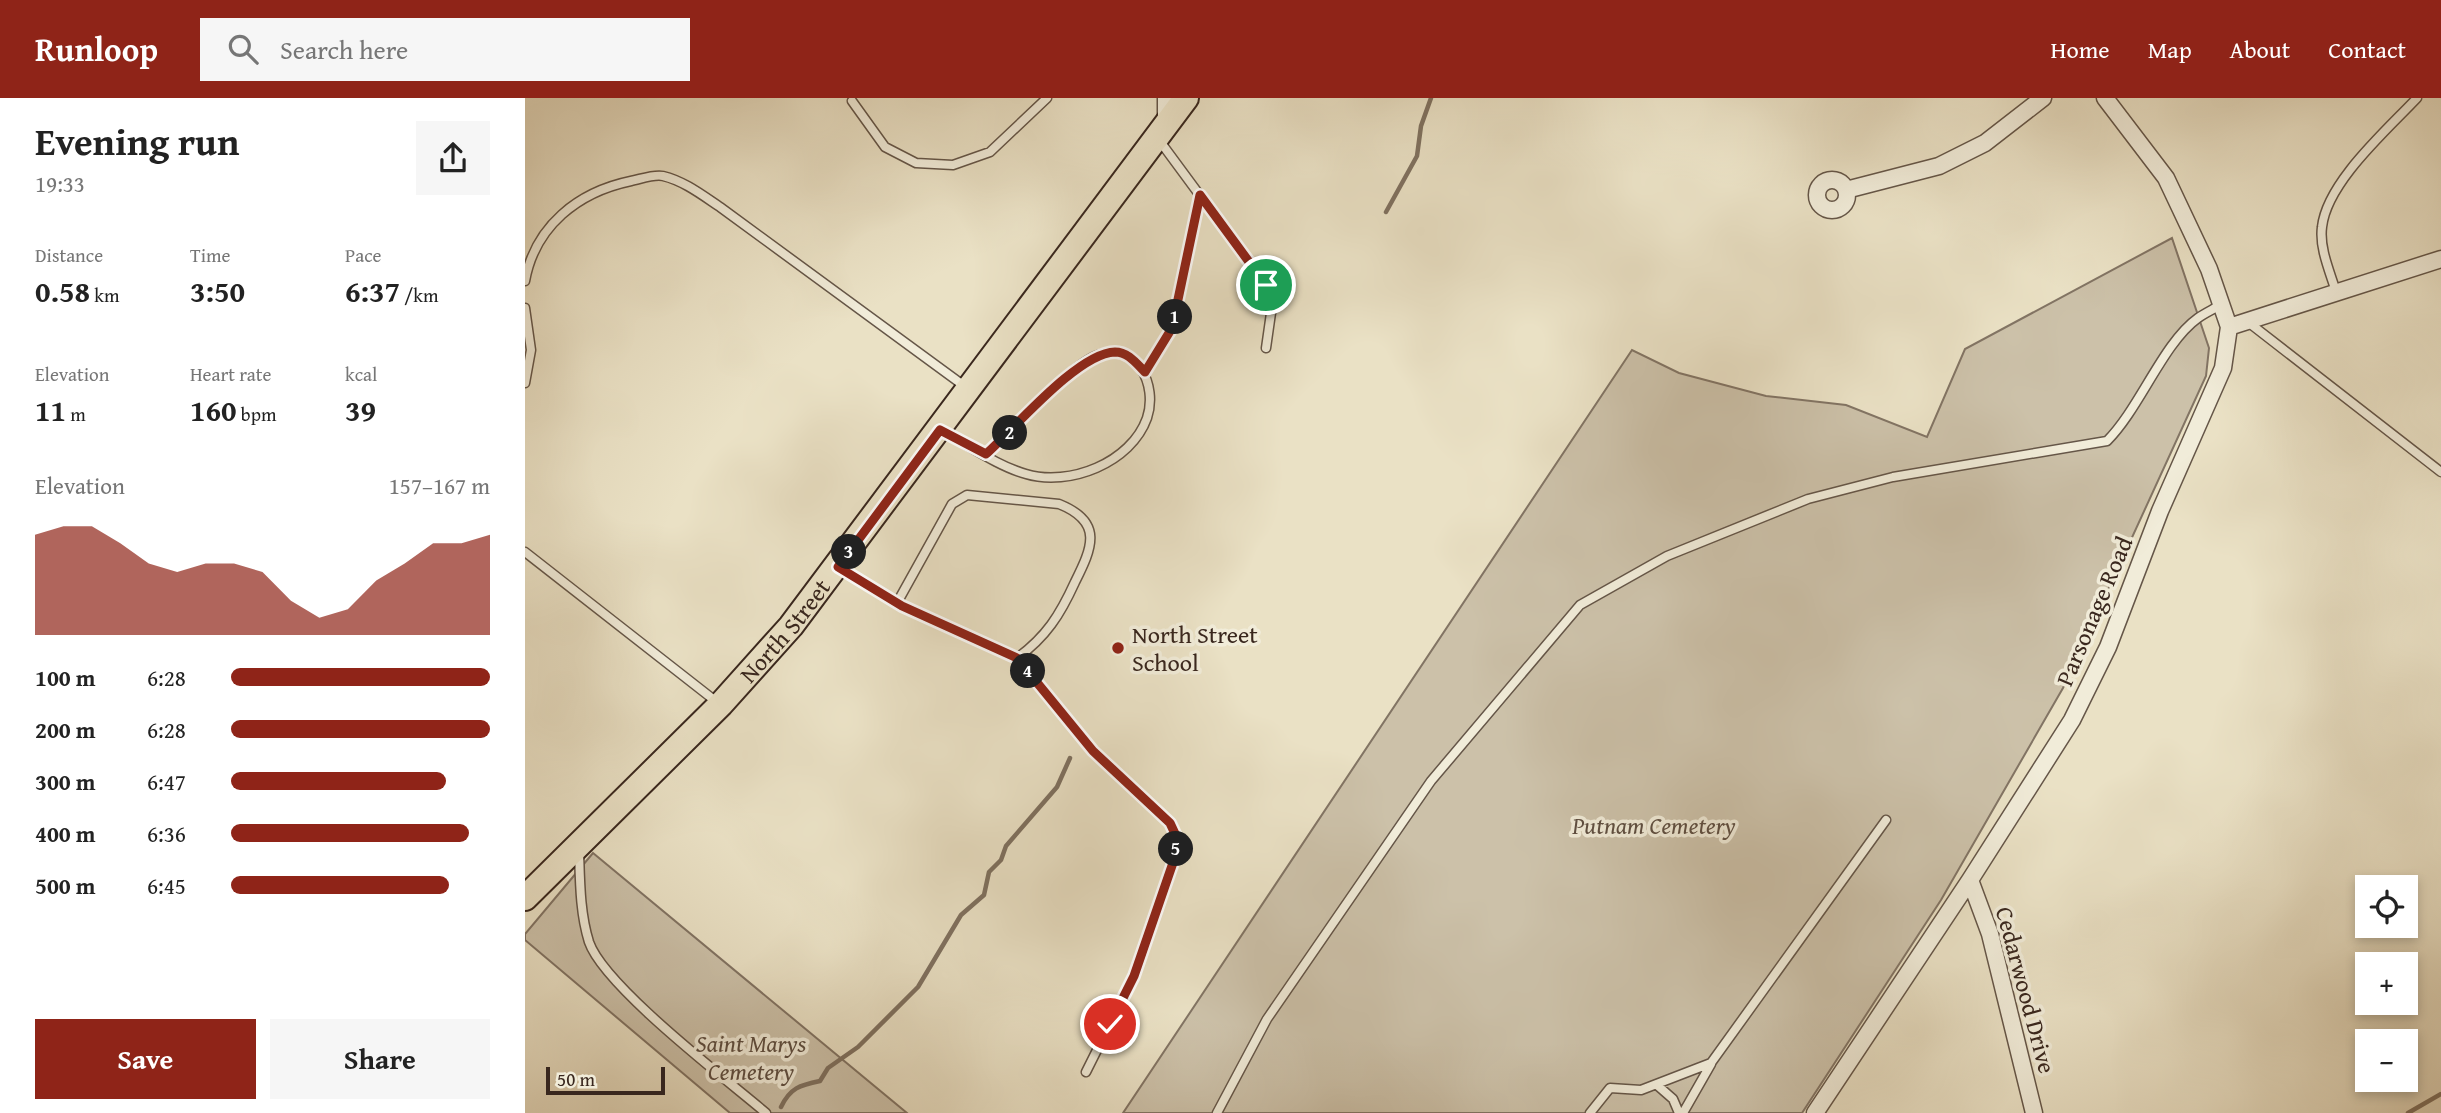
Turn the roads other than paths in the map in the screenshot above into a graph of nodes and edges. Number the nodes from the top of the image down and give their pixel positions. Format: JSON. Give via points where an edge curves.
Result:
{"nodes":[{"id":1,"x":1047,"y":98,"type":"edge"},
{"id":2,"x":1166,"y":98,"type":"edge"},
{"id":3,"x":1186,"y":98,"type":"edge"},
{"id":4,"x":2043,"y":98,"type":"edge"},
{"id":5,"x":2105,"y":98,"type":"edge"},
{"id":6,"x":2417,"y":98,"type":"edge"},
{"id":7,"x":852,"y":101,"type":"dead end"},
{"id":8,"x":1162,"y":131,"type":"junction"},
{"id":9,"x":1846,"y":190,"type":"dead end"},
{"id":10,"x":1200,"y":195,"type":"junction"},
{"id":11,"x":2441,"y":259,"type":"edge"},
{"id":12,"x":525,"y":281,"type":"edge"},
{"id":13,"x":2337,"y":295,"type":"junction"},
{"id":14,"x":2222,"y":304,"type":"junction"},
{"id":15,"x":525,"y":308,"type":"edge"},
{"id":16,"x":2248,"y":322,"type":"junction"},
{"id":17,"x":2229,"y":327,"type":"junction"},
{"id":18,"x":1266,"y":348,"type":"dead end"},
{"id":19,"x":1145,"y":372,"type":"junction"},
{"id":20,"x":525,"y":383,"type":"edge"},
{"id":21,"x":969,"y":390,"type":"junction"},
{"id":22,"x":940,"y":430,"type":"junction"},
{"id":23,"x":986,"y":454,"type":"junction"},
{"id":24,"x":2441,"y":472,"type":"edge"},
{"id":25,"x":525,"y":552,"type":"edge"},
{"id":26,"x":838,"y":567,"type":"junction"},
{"id":27,"x":897,"y":603,"type":"junction"},
{"id":28,"x":1017,"y":658,"type":"junction"},
{"id":29,"x":721,"y":704,"type":"junction"},
{"id":30,"x":1886,"y":820,"type":"dead end"},
{"id":31,"x":579,"y":845,"type":"junction"},
{"id":32,"x":1971,"y":880,"type":"junction"},
{"id":33,"x":525,"y":898,"type":"edge"},
{"id":34,"x":1711,"y":1063,"type":"junction"},
{"id":35,"x":1086,"y":1072,"type":"dead end"},
{"id":36,"x":1657,"y":1085,"type":"junction"},
{"id":37,"x":766,"y":1113,"type":"edge"},
{"id":38,"x":1217,"y":1113,"type":"edge"},
{"id":39,"x":1590,"y":1113,"type":"edge"},
{"id":40,"x":1681,"y":1113,"type":"edge"},
{"id":41,"x":1815,"y":1113,"type":"edge"},
{"id":42,"x":2034,"y":1113,"type":"edge"}],
"edges":[{"from":1,"to":7,"type":"lane","via":[[990,152],[953,164],[916,163],[885,147]]},
{"from":2,"to":8,"type":"street"},
{"from":3,"to":8,"type":"main road","name":"North Street"},
{"from":4,"to":9,"type":"street","via":[[1985,143],[1939,166]]},
{"from":5,"to":14,"type":"street","name":"Parsonage Road","via":[[2166,178]]},
{"from":6,"to":13,"type":"lane","via":[[2344,178],[2331,199],[2322,227]]},
{"from":8,"to":10,"type":"lane"},
{"from":8,"to":21,"type":"main road","name":"North Street"},
{"from":10,"to":18,"type":"lane","via":[[1266,285],[1272,306]]},
{"from":10,"to":19,"type":"lane","via":[[1172,328]]},
{"from":11,"to":13,"type":"street"},
{"from":12,"to":21,"type":"lane","via":[[541,237],[576,201],[620,183],[660,175],[720,207]]},
{"from":13,"to":16,"type":"street"},
{"from":14,"to":17,"type":"street","name":"Parsonage Road"},
{"from":14,"to":38,"type":"lane","via":[[2196,319],[2175,344],[2122,427],[2108,441],[1893,477],[1808,499],[1667,556],[1580,605],[1431,782],[1267,1019]]},
{"from":15,"to":20,"type":"lane","via":[[531,350]]},
{"from":16,"to":17,"type":"street"},
{"from":16,"to":24,"type":"lane"},
{"from":17,"to":32,"type":"street","name":"Parsonage Road","via":[[2223,368],[2160,511],[2108,647],[2072,720]]},
{"from":19,"to":23,"type":"lane","via":[[1131,357],[1117,352],[1097,355],[1078,366]]},
{"from":19,"to":23,"type":"lane","via":[[1150,389],[1147,419],[1126,448],[1077,477],[1025,474]]},
{"from":21,"to":22,"type":"main road","name":"North Street"},
{"from":22,"to":23,"type":"lane"},
{"from":22,"to":26,"type":"main road","name":"North Street"},
{"from":25,"to":29,"type":"lane"},
{"from":26,"to":27,"type":"lane"},
{"from":26,"to":29,"type":"main road","name":"North Street"},
{"from":27,"to":28,"type":"lane"},
{"from":27,"to":28,"type":"lane","via":[[959,498],[967,495],[1072,509],[1089,527],[1091,549],[1055,623]]},
{"from":28,"to":35,"type":"lane","via":[[1093,751],[1170,823],[1177,838],[1176,854],[1134,976]]},
{"from":29,"to":31,"type":"main road","name":"North Street"},
{"from":30,"to":34,"type":"lane"},
{"from":31,"to":33,"type":"main road","name":"North Street"},
{"from":31,"to":37,"type":"lane","via":[[582,914],[590,945],[602,963],[664,1026]]},
{"from":32,"to":41,"type":"street","name":"Parsonage Road"},
{"from":32,"to":42,"type":"street","name":"Cedarwood Drive","via":[[1990,934]]},
{"from":34,"to":36,"type":"lane"},
{"from":34,"to":40,"type":"lane"},
{"from":36,"to":39,"type":"lane","via":[[1641,1090],[1611,1088]]},
{"from":36,"to":40,"type":"lane"}]}
